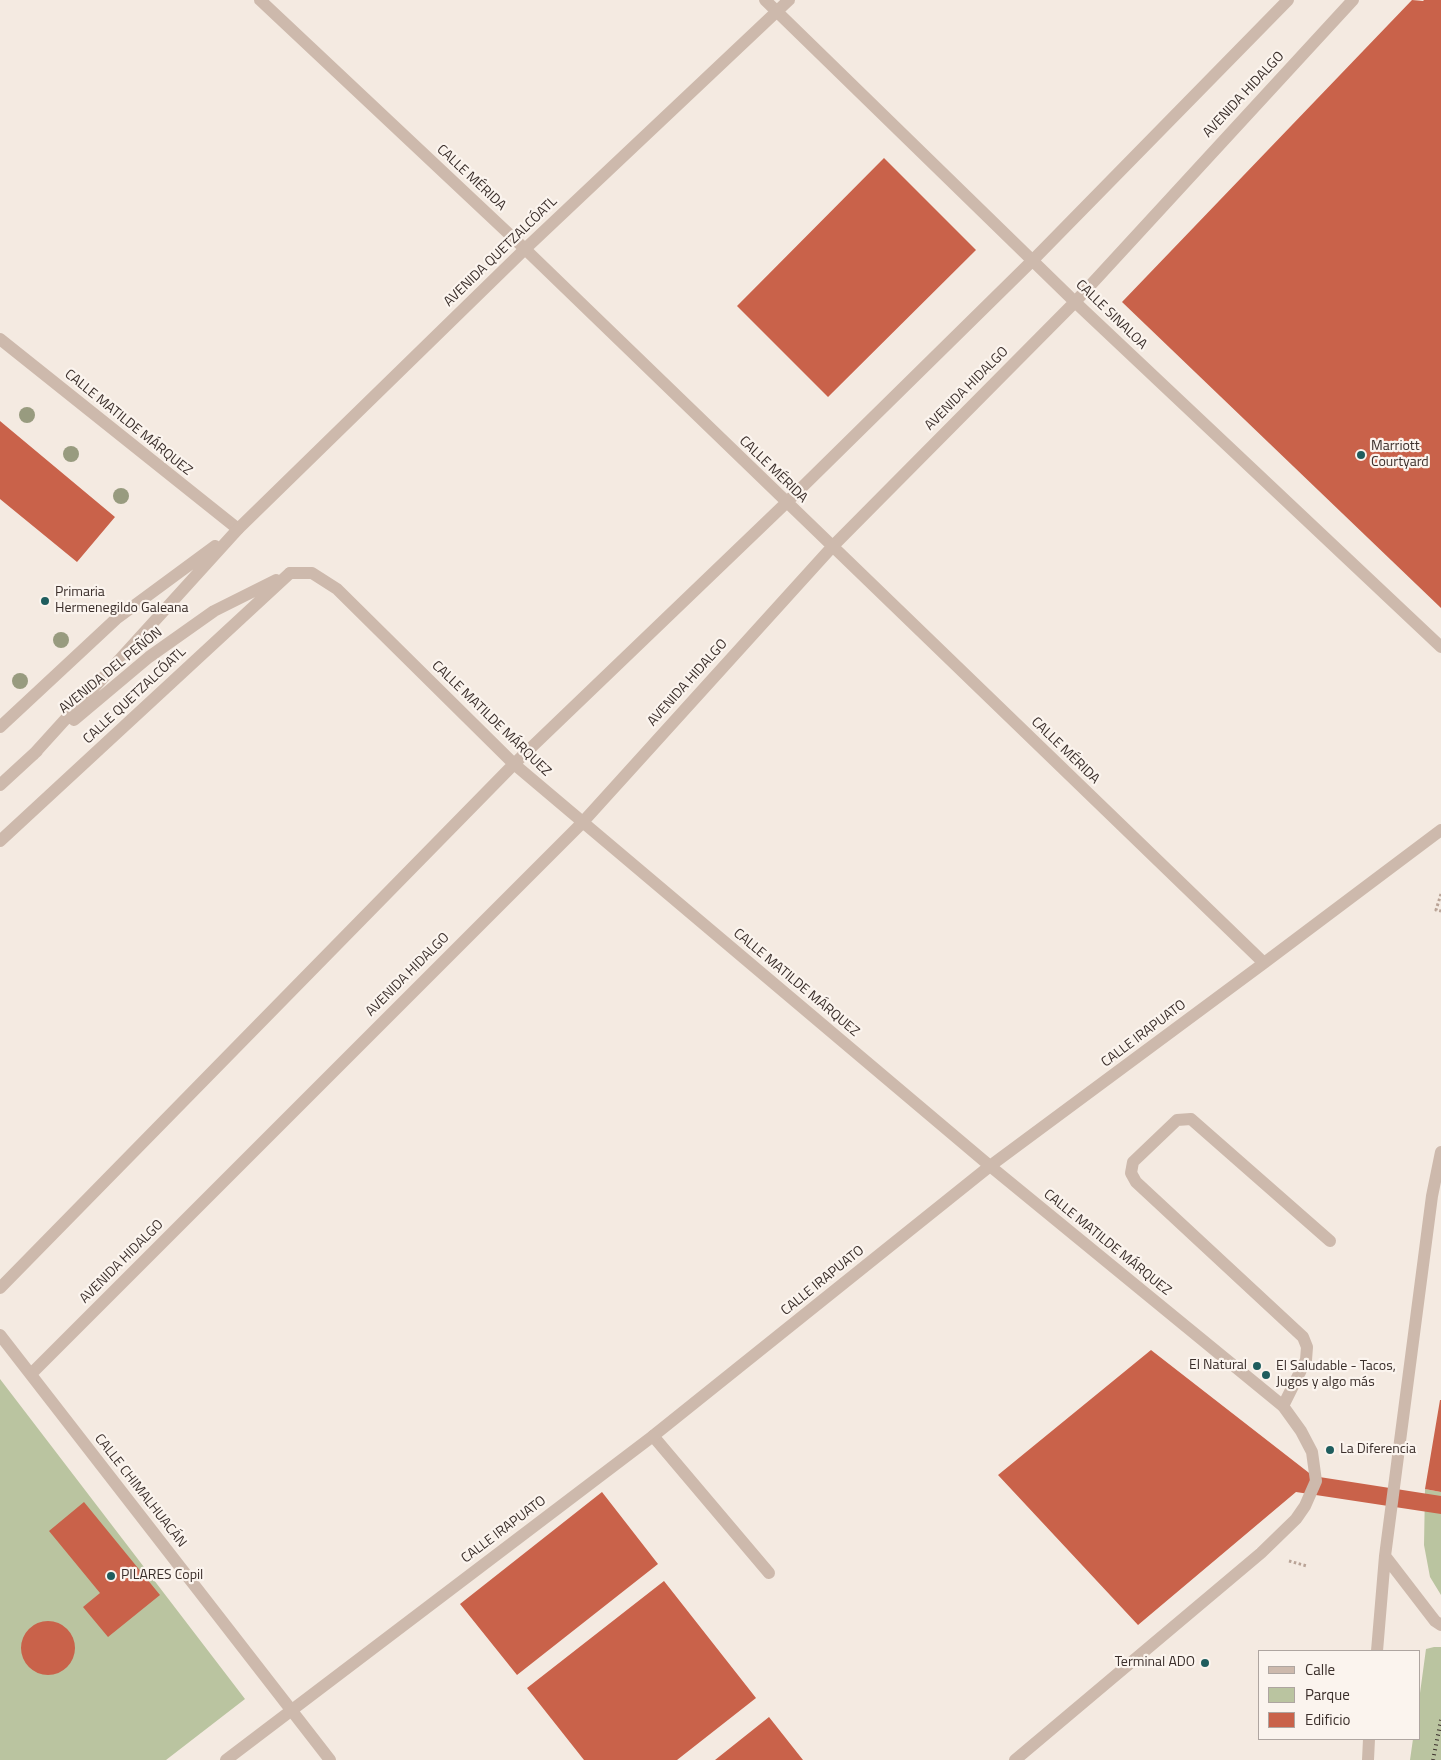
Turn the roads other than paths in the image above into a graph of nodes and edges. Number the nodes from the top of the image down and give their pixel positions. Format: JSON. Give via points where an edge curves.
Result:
{"nodes":[{"id":1,"x":260,"y":0,"type":"edge"},
{"id":2,"x":765,"y":0,"type":"edge"},
{"id":3,"x":789,"y":0,"type":"edge"},
{"id":4,"x":1288,"y":0,"type":"edge"},
{"id":5,"x":1353,"y":0,"type":"edge"},
{"id":6,"x":777,"y":11,"type":"junction"},
{"id":7,"x":525,"y":249,"type":"junction"},
{"id":8,"x":1033,"y":260,"type":"junction"},
{"id":9,"x":1075,"y":302,"type":"junction"},
{"id":10,"x":0,"y":339,"type":"edge"},
{"id":11,"x":786,"y":503,"type":"junction"},
{"id":12,"x":238,"y":529,"type":"junction"},
{"id":13,"x":832,"y":547,"type":"junction"},
{"id":14,"x":290,"y":573,"type":"junction"},
{"id":15,"x":1441,"y":647,"type":"edge"},
{"id":16,"x":0,"y":727,"type":"edge"},
{"id":17,"x":32,"y":755,"type":"junction"},
{"id":18,"x":514,"y":764,"type":"junction"},
{"id":19,"x":0,"y":785,"type":"edge"},
{"id":20,"x":582,"y":823,"type":"junction"},
{"id":21,"x":1441,"y":830,"type":"edge"},
{"id":22,"x":0,"y":841,"type":"edge"},
{"id":23,"x":1264,"y":963,"type":"junction"},
{"id":24,"x":1441,"y":1152,"type":"edge"},
{"id":25,"x":990,"y":1166,"type":"junction"},
{"id":26,"x":1437,"y":1191,"type":"edge"},
{"id":27,"x":1330,"y":1241,"type":"dead end"},
{"id":28,"x":0,"y":1288,"type":"edge"},
{"id":29,"x":0,"y":1335,"type":"edge"},
{"id":30,"x":31,"y":1374,"type":"junction"},
{"id":31,"x":1287,"y":1411,"type":"junction"},
{"id":32,"x":653,"y":1436,"type":"junction"},
{"id":33,"x":1385,"y":1556,"type":"junction"},
{"id":34,"x":769,"y":1574,"type":"dead end"},
{"id":35,"x":1441,"y":1625,"type":"edge"},
{"id":36,"x":1377,"y":1650,"type":"edge"},
{"id":37,"x":291,"y":1710,"type":"junction"},
{"id":38,"x":1369,"y":1740,"type":"edge"},
{"id":39,"x":226,"y":1760,"type":"edge"},
{"id":40,"x":330,"y":1760,"type":"edge"},
{"id":41,"x":1015,"y":1760,"type":"edge"},
{"id":42,"x":1368,"y":1760,"type":"edge"}],
"edges":[{"from":1,"to":7,"type":"street","name":"CALLE MÉRIDA"},
{"from":2,"to":6,"type":"street","name":"CALLE SINALOA"},
{"from":3,"to":6,"type":"street","name":"AVENIDA QUETZALCÓATL"},
{"from":4,"to":8,"type":"street"},
{"from":5,"to":9,"type":"street","name":"AVENIDA HIDALGO"},
{"from":6,"to":7,"type":"street","name":"AVENIDA QUETZALCÓATL"},
{"from":6,"to":8,"type":"street","name":"CALLE SINALOA"},
{"from":7,"to":11,"type":"street","name":"CALLE MÉRIDA"},
{"from":7,"to":12,"type":"street","name":"AVENIDA QUETZALCÓATL"},
{"from":8,"to":9,"type":"street","name":"CALLE SINALOA"},
{"from":8,"to":11,"type":"street"},
{"from":9,"to":13,"type":"street","name":"AVENIDA HIDALGO"},
{"from":9,"to":15,"type":"street","name":"CALLE SINALOA"},
{"from":10,"to":12,"type":"street","name":"CALLE MATILDE MÁRQUEZ"},
{"from":11,"to":13,"type":"street","name":"CALLE MÉRIDA"},
{"from":11,"to":18,"type":"street"},
{"from":12,"to":16,"type":"street","via":[[116,619]]},
{"from":12,"to":17,"type":"street","name":"AVENIDA DEL PEÑÓN"},
{"from":13,"to":20,"type":"street","name":"AVENIDA HIDALGO"},
{"from":13,"to":23,"type":"street","name":"CALLE MÉRIDA"},
{"from":14,"to":17,"type":"street","name":"AVENIDA DEL PEÑÓN","via":[[214,611],[149,657]]},
{"from":14,"to":18,"type":"street","name":"CALLE MATILDE MÁRQUEZ","via":[[312,574],[337,589]]},
{"from":14,"to":22,"type":"street","name":"CALLE QUETZALCÓATL"},
{"from":17,"to":19,"type":"street","name":"AVENIDA DEL PEÑÓN"},
{"from":18,"to":20,"type":"street","name":"CALLE MATILDE MÁRQUEZ"},
{"from":18,"to":28,"type":"street"},
{"from":20,"to":25,"type":"street","name":"CALLE MATILDE MÁRQUEZ"},
{"from":20,"to":30,"type":"street","name":"AVENIDA HIDALGO"},
{"from":21,"to":23,"type":"street","name":"CALLE IRAPUATO"},
{"from":23,"to":25,"type":"street","name":"CALLE IRAPUATO"},
{"from":24,"to":26,"type":"street"},
{"from":25,"to":31,"type":"street","name":"CALLE MATILDE MÁRQUEZ"},
{"from":25,"to":32,"type":"street","name":"CALLE IRAPUATO"},
{"from":26,"to":33,"type":"street"},
{"from":27,"to":31,"type":"street","via":[[1192,1119],[1177,1120],[1133,1162],[1131,1173],[1136,1182],[1303,1338],[1307,1347],[1306,1360]]},
{"from":29,"to":30,"type":"street","name":"CALLE CHIMALHUACÁN"},
{"from":30,"to":37,"type":"street","name":"CALLE CHIMALHUACÁN"},
{"from":31,"to":41,"type":"street","name":"CALLE MATILDE MÁRQUEZ","via":[[1312,1452],[1316,1481],[1296,1519],[1261,1553]]},
{"from":32,"to":34,"type":"street"},
{"from":32,"to":37,"type":"street","name":"CALLE IRAPUATO"},
{"from":33,"to":35,"type":"street"},
{"from":33,"to":36,"type":"street"},
{"from":37,"to":39,"type":"street","name":"CALLE IRAPUATO"},
{"from":37,"to":40,"type":"street","name":"CALLE CHIMALHUACÁN"},
{"from":38,"to":42,"type":"street"}]}
